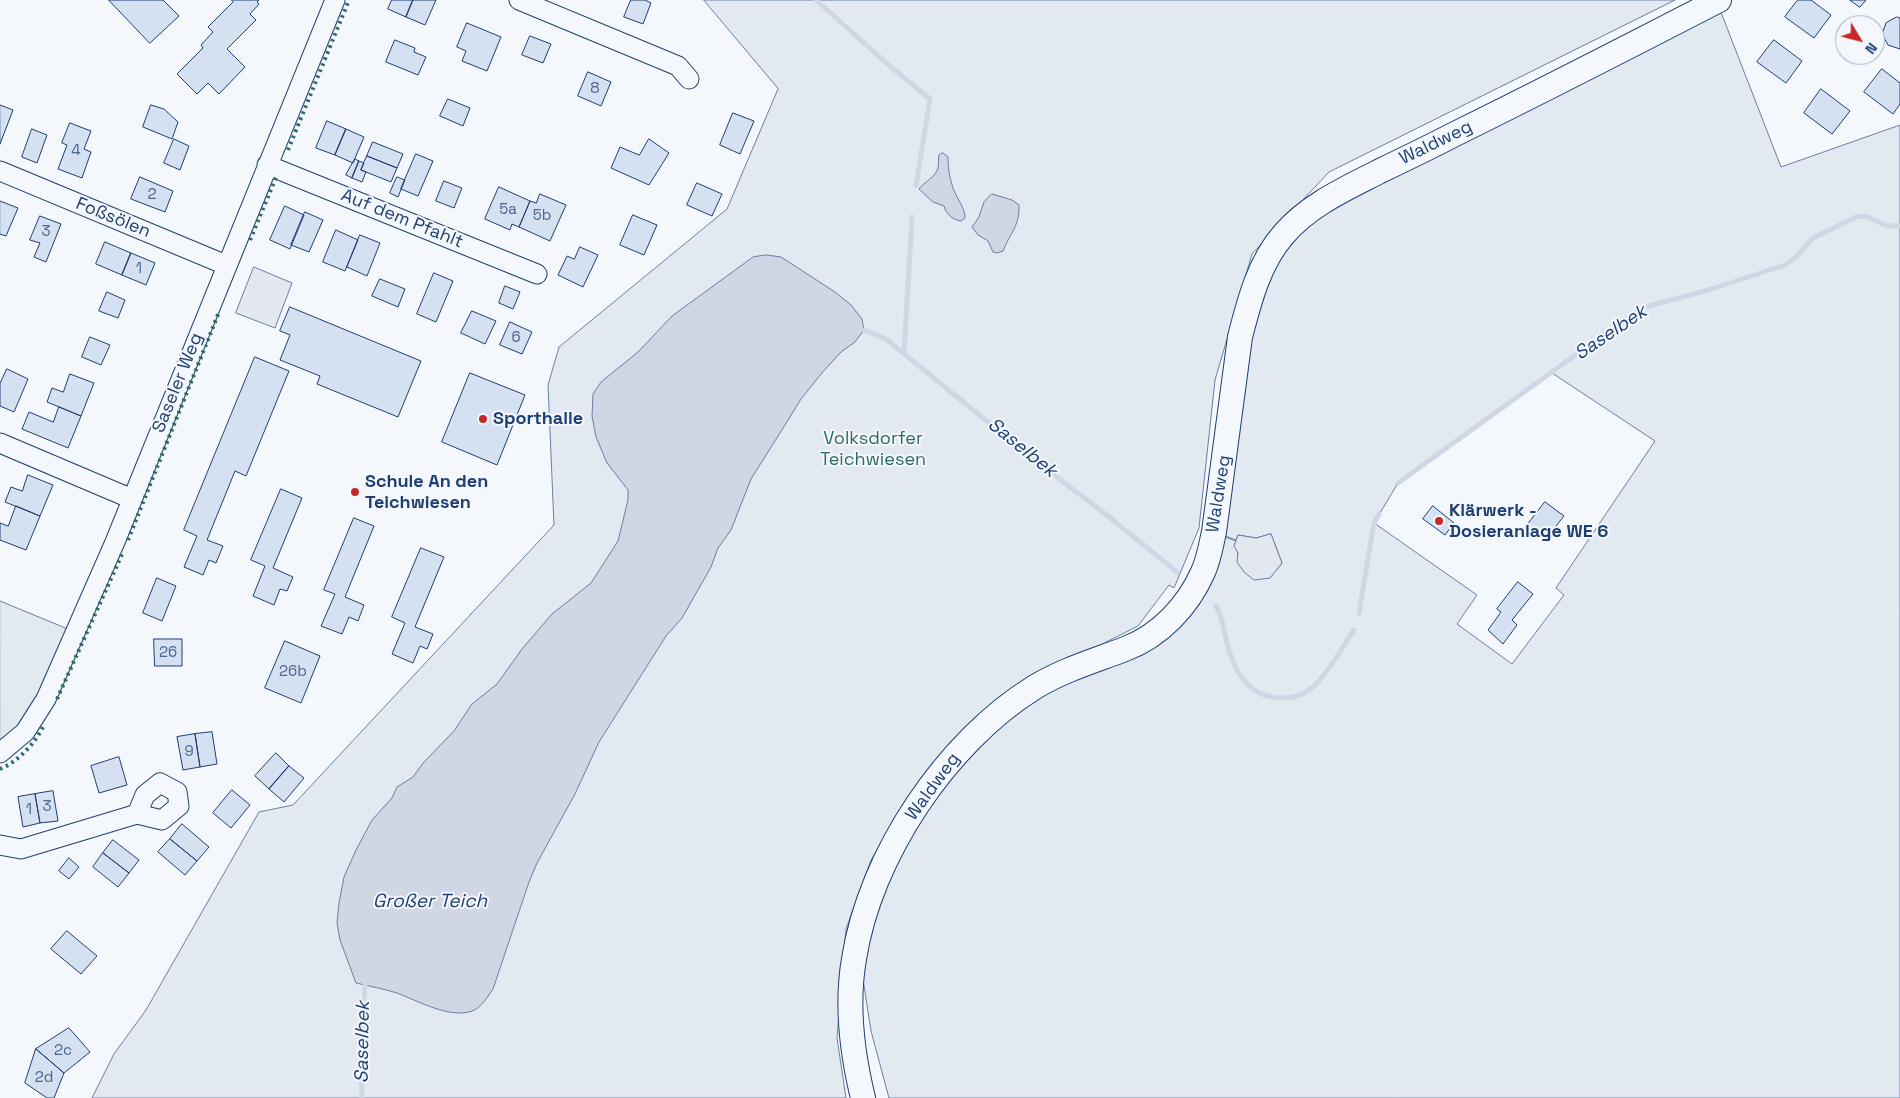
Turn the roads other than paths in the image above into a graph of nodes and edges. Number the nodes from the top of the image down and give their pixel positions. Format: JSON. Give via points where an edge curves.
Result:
{"nodes":[{"id":1,"x":335,"y":0,"type":"edge"},
{"id":2,"x":519,"y":0,"type":"edge"},
{"id":3,"x":1719,"y":0,"type":"edge"},
{"id":4,"x":689,"y":79,"type":"dead end"},
{"id":5,"x":267,"y":164,"type":"junction"},
{"id":6,"x":0,"y":171,"type":"edge"},
{"id":7,"x":226,"y":265,"type":"junction"},
{"id":8,"x":537,"y":274,"type":"dead end"},
{"id":9,"x":0,"y":443,"type":"edge"},
{"id":10,"x":132,"y":499,"type":"junction"},
{"id":11,"x":0,"y":753,"type":"edge"},
{"id":12,"x":137,"y":814,"type":"dead end"},
{"id":13,"x":0,"y":845,"type":"edge"},
{"id":14,"x":863,"y":1098,"type":"edge"}],
"edges":[{"from":1,"to":5,"type":"street","name":"Saseler Weg"},
{"from":2,"to":4,"type":"street","via":[[678,66]]},
{"from":3,"to":14,"type":"main road","name":"Waldweg","via":[[1340,191],[1301,217],[1284,234],[1260,273],[1240,337],[1214,532],[1196,586],[1173,617],[1151,636],[1053,677],[982,726],[925,795],[884,863],[864,913],[853,961],[852,1039]]},
{"from":5,"to":7,"type":"street","name":"Saseler Weg"},
{"from":5,"to":8,"type":"street","name":"Auf dem Pfahlt"},
{"from":6,"to":7,"type":"street","name":"Foßsölen"},
{"from":7,"to":10,"type":"street","name":"Saseler Weg"},
{"from":9,"to":10,"type":"street"},
{"from":10,"to":11,"type":"street","name":"Saseler Weg","via":[[46,699],[25,732]]},
{"from":12,"to":13,"type":"street","via":[[21,849]]}]}
